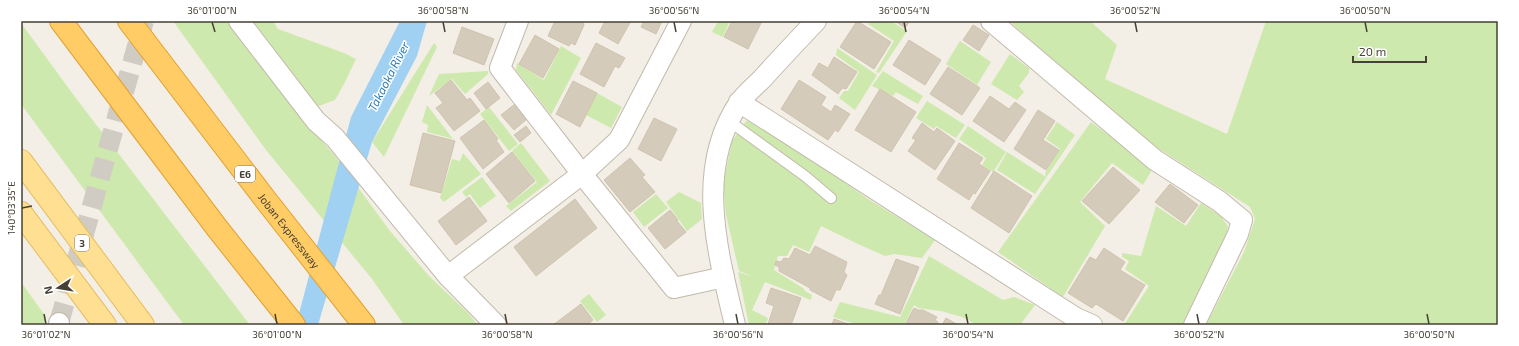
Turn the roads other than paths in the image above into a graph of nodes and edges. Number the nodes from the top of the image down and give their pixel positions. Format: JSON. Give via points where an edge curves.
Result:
{"nodes":[{"id":1,"x":61,"y":21,"type":"edge"},
{"id":2,"x":129,"y":21,"type":"edge"},
{"id":3,"x":239,"y":21,"type":"edge"},
{"id":4,"x":518,"y":21,"type":"edge"},
{"id":5,"x":681,"y":21,"type":"edge"},
{"id":6,"x":816,"y":21,"type":"edge"},
{"id":7,"x":991,"y":21,"type":"edge"},
{"id":8,"x":740,"y":102,"type":"junction"},
{"id":9,"x":729,"y":121,"type":"junction"},
{"id":10,"x":21,"y":161,"type":"edge"},
{"id":11,"x":582,"y":174,"type":"junction"},
{"id":12,"x":831,"y":198,"type":"dead end"},
{"id":13,"x":21,"y":213,"type":"edge"},
{"id":14,"x":448,"y":276,"type":"junction"},
{"id":15,"x":724,"y":277,"type":"junction"},
{"id":16,"x":105,"y":325,"type":"edge"},
{"id":17,"x":143,"y":325,"type":"edge"},
{"id":18,"x":294,"y":325,"type":"edge"},
{"id":19,"x":364,"y":325,"type":"edge"},
{"id":20,"x":496,"y":325,"type":"edge"},
{"id":21,"x":735,"y":325,"type":"edge"},
{"id":22,"x":1092,"y":325,"type":"edge"},
{"id":23,"x":1194,"y":325,"type":"edge"}],
"edges":[{"from":1,"to":18,"type":"highway","via":[[217,228]]},
{"from":2,"to":19,"type":"highway","name":"Joban Expressway","number":"E6","via":[[264,199]]},
{"from":3,"to":14,"type":"street","via":[[316,121],[335,138]]},
{"from":4,"to":11,"type":"street","via":[[500,68]]},
{"from":5,"to":11,"type":"street","via":[[619,140]]},
{"from":6,"to":8,"type":"street"},
{"from":7,"to":23,"type":"street","via":[[1155,160],[1242,220],[1238,234]]},
{"from":8,"to":9,"type":"street"},
{"from":8,"to":22,"type":"street","via":[[1076,318]]},
{"from":9,"to":12,"type":"lane"},
{"from":9,"to":15,"type":"street","via":[[724,130],[714,174],[713,216]]},
{"from":10,"to":17,"type":"main road","number":"3"},
{"from":11,"to":14,"type":"street"},
{"from":11,"to":15,"type":"street","via":[[674,288]]},
{"from":13,"to":16,"type":"main road"},
{"from":14,"to":20,"type":"street"},
{"from":15,"to":21,"type":"street"}]}
